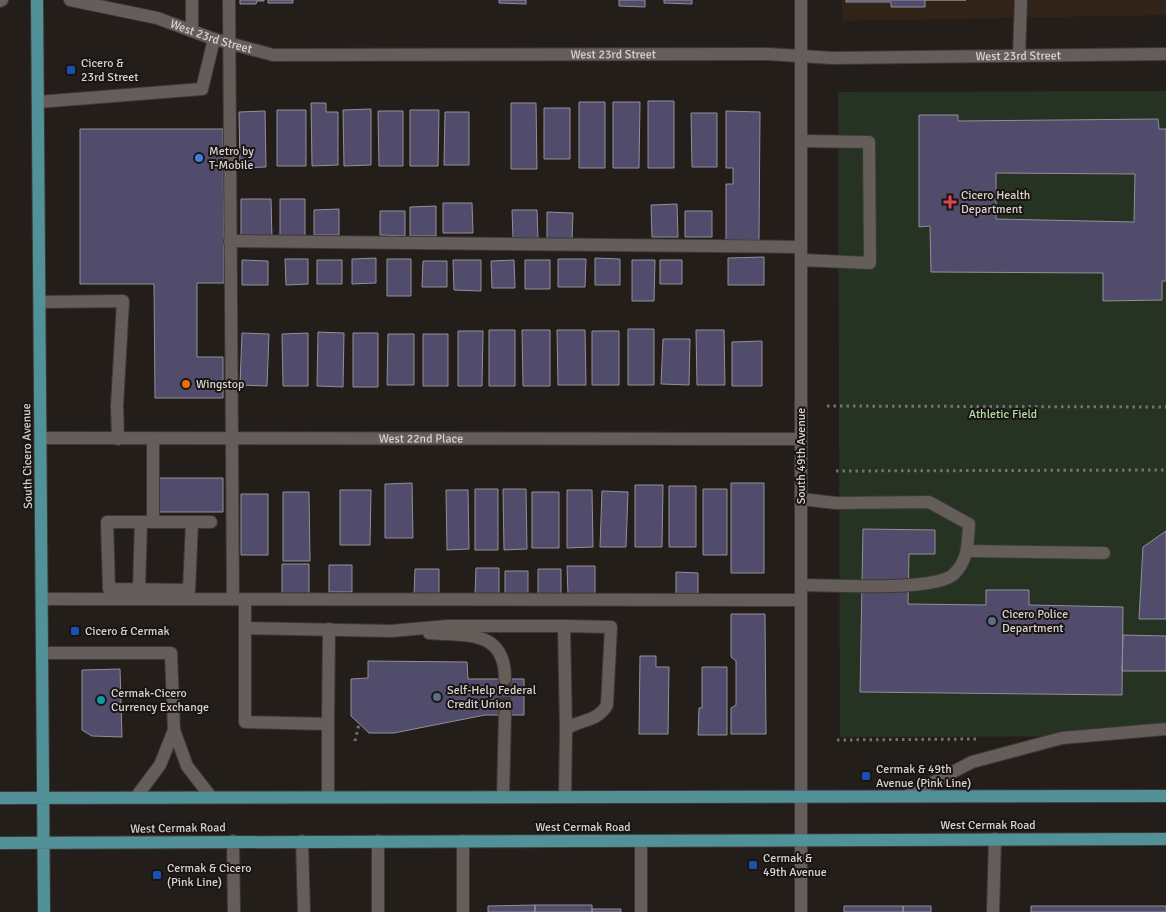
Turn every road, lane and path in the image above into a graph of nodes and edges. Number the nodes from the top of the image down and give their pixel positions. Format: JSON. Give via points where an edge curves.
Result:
{"nodes":[{"id":1,"x":37,"y":0,"type":"edge"},
{"id":2,"x":70,"y":0,"type":"edge"},
{"id":3,"x":192,"y":0,"type":"edge"},
{"id":4,"x":229,"y":0,"type":"edge"},
{"id":5,"x":801,"y":0,"type":"edge"},
{"id":6,"x":1021,"y":0,"type":"edge"},
{"id":7,"x":192,"y":31,"type":"junction"},
{"id":8,"x":214,"y":40,"type":"junction"},
{"id":9,"x":229,"y":43,"type":"junction"},
{"id":10,"x":1166,"y":54,"type":"edge"},
{"id":11,"x":1020,"y":56,"type":"junction"},
{"id":12,"x":801,"y":57,"type":"junction"},
{"id":13,"x":38,"y":102,"type":"junction"},
{"id":14,"x":801,"y":141,"type":"junction"},
{"id":15,"x":230,"y":241,"type":"junction"},
{"id":16,"x":801,"y":253,"type":"junction"},
{"id":17,"x":40,"y":302,"type":"junction"},
{"id":18,"x":827,"y":406,"type":"dead end"},
{"id":19,"x":1166,"y":407,"type":"edge"},
{"id":20,"x":41,"y":438,"type":"junction"},
{"id":21,"x":118,"y":439,"type":"junction"},
{"id":22,"x":153,"y":439,"type":"junction"},
{"id":23,"x":801,"y":439,"type":"junction"},
{"id":24,"x":232,"y":440,"type":"junction"},
{"id":25,"x":1166,"y":470,"type":"edge"},
{"id":26,"x":836,"y":471,"type":"dead end"},
{"id":27,"x":801,"y":499,"type":"junction"},
{"id":28,"x":147,"y":522,"type":"junction"},
{"id":29,"x":192,"y":522,"type":"junction"},
{"id":30,"x":211,"y":522,"type":"dead end"},
{"id":31,"x":968,"y":551,"type":"junction"},
{"id":32,"x":1104,"y":553,"type":"dead end"},
{"id":33,"x":801,"y":585,"type":"junction"},
{"id":34,"x":139,"y":589,"type":"junction"},
{"id":35,"x":42,"y":600,"type":"junction"},
{"id":36,"x":239,"y":600,"type":"junction"},
{"id":37,"x":801,"y":600,"type":"junction"},
{"id":38,"x":564,"y":626,"type":"junction"},
{"id":39,"x":245,"y":628,"type":"junction"},
{"id":40,"x":329,"y":629,"type":"junction"},
{"id":41,"x":391,"y":631,"type":"junction"},
{"id":42,"x":43,"y":652,"type":"junction"},
{"id":43,"x":504,"y":679,"type":"tunnel mouth"},
{"id":44,"x":505,"y":714,"type":"tunnel mouth"},
{"id":45,"x":328,"y":724,"type":"junction"},
{"id":46,"x":359,"y":724,"type":"dead end"},
{"id":47,"x":566,"y":729,"type":"junction"},
{"id":48,"x":1166,"y":729,"type":"edge"},
{"id":49,"x":174,"y":730,"type":"junction"},
{"id":50,"x":981,"y":739,"type":"dead end"},
{"id":51,"x":837,"y":740,"type":"dead end"},
{"id":52,"x":355,"y":741,"type":"dead end"},
{"id":53,"x":907,"y":796,"type":"junction"},
{"id":54,"x":1166,"y":796,"type":"edge"},
{"id":55,"x":211,"y":797,"type":"junction"},
{"id":56,"x":328,"y":797,"type":"junction"},
{"id":57,"x":503,"y":797,"type":"junction"},
{"id":58,"x":565,"y":797,"type":"junction"},
{"id":59,"x":800,"y":797,"type":"junction"},
{"id":60,"x":0,"y":798,"type":"edge"},
{"id":61,"x":43,"y":798,"type":"junction"},
{"id":62,"x":136,"y":798,"type":"junction"},
{"id":63,"x":994,"y":839,"type":"junction"},
{"id":64,"x":1166,"y":839,"type":"edge"},
{"id":65,"x":641,"y":840,"type":"junction"},
{"id":66,"x":801,"y":840,"type":"junction"},
{"id":67,"x":232,"y":841,"type":"junction"},
{"id":68,"x":302,"y":841,"type":"junction"},
{"id":69,"x":378,"y":841,"type":"junction"},
{"id":70,"x":463,"y":841,"type":"junction"},
{"id":71,"x":0,"y":843,"type":"edge"},
{"id":72,"x":43,"y":843,"type":"junction"},
{"id":73,"x":44,"y":912,"type":"edge"},
{"id":74,"x":234,"y":912,"type":"edge"},
{"id":75,"x":304,"y":912,"type":"edge"},
{"id":76,"x":378,"y":912,"type":"edge"},
{"id":77,"x":464,"y":912,"type":"edge"},
{"id":78,"x":641,"y":912,"type":"edge"},
{"id":79,"x":802,"y":912,"type":"edge"},
{"id":80,"x":993,"y":912,"type":"edge"}],
"edges":[{"from":1,"to":13,"type":"main road","name":"South Cicero Avenue"},
{"from":2,"to":7,"type":"street","name":"West 23rd Street","via":[[133,12]]},
{"from":3,"to":7,"type":"street"},
{"from":4,"to":9,"type":"street"},
{"from":5,"to":12,"type":"street","name":"South 49th Avenue"},
{"from":6,"to":11,"type":"street"},
{"from":7,"to":8,"type":"street","name":"West 23rd Street"},
{"from":8,"to":9,"type":"street","name":"West 23rd Street"},
{"from":8,"to":13,"type":"street","via":[[202,89]]},
{"from":9,"to":12,"type":"street","name":"West 23rd Street","via":[[273,55],[768,54]]},
{"from":9,"to":15,"type":"street"},
{"from":10,"to":11,"type":"street","name":"West 23rd Street"},
{"from":11,"to":12,"type":"street","name":"West 23rd Street"},
{"from":12,"to":14,"type":"street","name":"South 49th Avenue"},
{"from":13,"to":17,"type":"main road","name":"South Cicero Avenue"},
{"from":14,"to":16,"type":"street","name":"South 49th Avenue"},
{"from":14,"to":16,"type":"street","via":[[869,142],[870,263]]},
{"from":15,"to":16,"type":"street"},
{"from":15,"to":24,"type":"street"},
{"from":16,"to":23,"type":"street","name":"South 49th Avenue"},
{"from":17,"to":20,"type":"main road","name":"South Cicero Avenue"},
{"from":17,"to":21,"type":"street","via":[[123,301]]},
{"from":18,"to":19,"type":"path"},
{"from":20,"to":21,"type":"street","name":"West 22nd Place"},
{"from":20,"to":35,"type":"main road","name":"South Cicero Avenue"},
{"from":21,"to":22,"type":"street","name":"West 22nd Place"},
{"from":22,"to":24,"type":"street","name":"West 22nd Place"},
{"from":22,"to":28,"type":"street"},
{"from":23,"to":24,"type":"street","name":"West 22nd Place"},
{"from":23,"to":27,"type":"street","name":"South 49th Avenue"},
{"from":24,"to":36,"type":"street"},
{"from":25,"to":26,"type":"path"},
{"from":27,"to":31,"type":"street","via":[[836,504],[929,502],[969,524]]},
{"from":27,"to":33,"type":"street","name":"South 49th Avenue"},
{"from":28,"to":29,"type":"street"},
{"from":28,"to":34,"type":"street"},
{"from":28,"to":34,"type":"street","via":[[107,522],[109,588]]},
{"from":29,"to":30,"type":"street"},
{"from":29,"to":34,"type":"street","via":[[189,590]]},
{"from":31,"to":32,"type":"street"},
{"from":31,"to":33,"type":"street","via":[[953,575],[927,585]]},
{"from":33,"to":37,"type":"street","name":"South 49th Avenue"},
{"from":35,"to":36,"type":"street"},
{"from":35,"to":42,"type":"main road","name":"South Cicero Avenue"},
{"from":36,"to":37,"type":"street"},
{"from":36,"to":39,"type":"street"},
{"from":37,"to":59,"type":"street","name":"South 49th Avenue"},
{"from":38,"to":41,"type":"street","via":[[448,626]]},
{"from":38,"to":47,"type":"street"},
{"from":38,"to":47,"type":"street","via":[[611,627],[608,705],[596,717]]},
{"from":39,"to":40,"type":"street"},
{"from":39,"to":45,"type":"street","via":[[245,722]]},
{"from":40,"to":41,"type":"street"},
{"from":40,"to":45,"type":"street"},
{"from":41,"to":43,"type":"street","via":[[477,637],[490,641],[501,653]]},
{"from":42,"to":49,"type":"street","via":[[171,653]]},
{"from":42,"to":61,"type":"main road","name":"South Cicero Avenue"},
{"from":44,"to":57,"type":"street"},
{"from":45,"to":56,"type":"street"},
{"from":46,"to":52,"type":"path"},
{"from":47,"to":58,"type":"street"},
{"from":48,"to":53,"type":"street","via":[[1062,738],[972,762]]},
{"from":49,"to":55,"type":"street","via":[[187,766]]},
{"from":49,"to":62,"type":"street","via":[[160,765]]},
{"from":50,"to":51,"type":"path"},
{"from":53,"to":54,"type":"main road"},
{"from":53,"to":59,"type":"main road"},
{"from":55,"to":56,"type":"main road"},
{"from":55,"to":62,"type":"main road"},
{"from":56,"to":57,"type":"main road"},
{"from":57,"to":58,"type":"main road"},
{"from":58,"to":59,"type":"main road"},
{"from":59,"to":66,"type":"street","name":"South 49th Avenue"},
{"from":60,"to":61,"type":"main road"},
{"from":61,"to":62,"type":"main road"},
{"from":61,"to":72,"type":"main road","name":"South Cicero Avenue"},
{"from":63,"to":64,"type":"main road","name":"West Cermak Road"},
{"from":63,"to":66,"type":"main road","name":"West Cermak Road"},
{"from":63,"to":80,"type":"street"},
{"from":65,"to":66,"type":"main road","name":"West Cermak Road"},
{"from":65,"to":70,"type":"main road","name":"West Cermak Road"},
{"from":65,"to":78,"type":"street"},
{"from":66,"to":79,"type":"street","name":"South 49th Avenue"},
{"from":67,"to":68,"type":"main road","name":"West Cermak Road"},
{"from":67,"to":72,"type":"main road","name":"West Cermak Road"},
{"from":67,"to":74,"type":"street"},
{"from":68,"to":69,"type":"main road","name":"West Cermak Road"},
{"from":68,"to":75,"type":"street"},
{"from":69,"to":70,"type":"main road","name":"West Cermak Road"},
{"from":69,"to":76,"type":"street"},
{"from":70,"to":77,"type":"street"},
{"from":71,"to":72,"type":"main road","name":"West Cermak Road"},
{"from":72,"to":73,"type":"main road","name":"South Cicero Avenue"}]}
